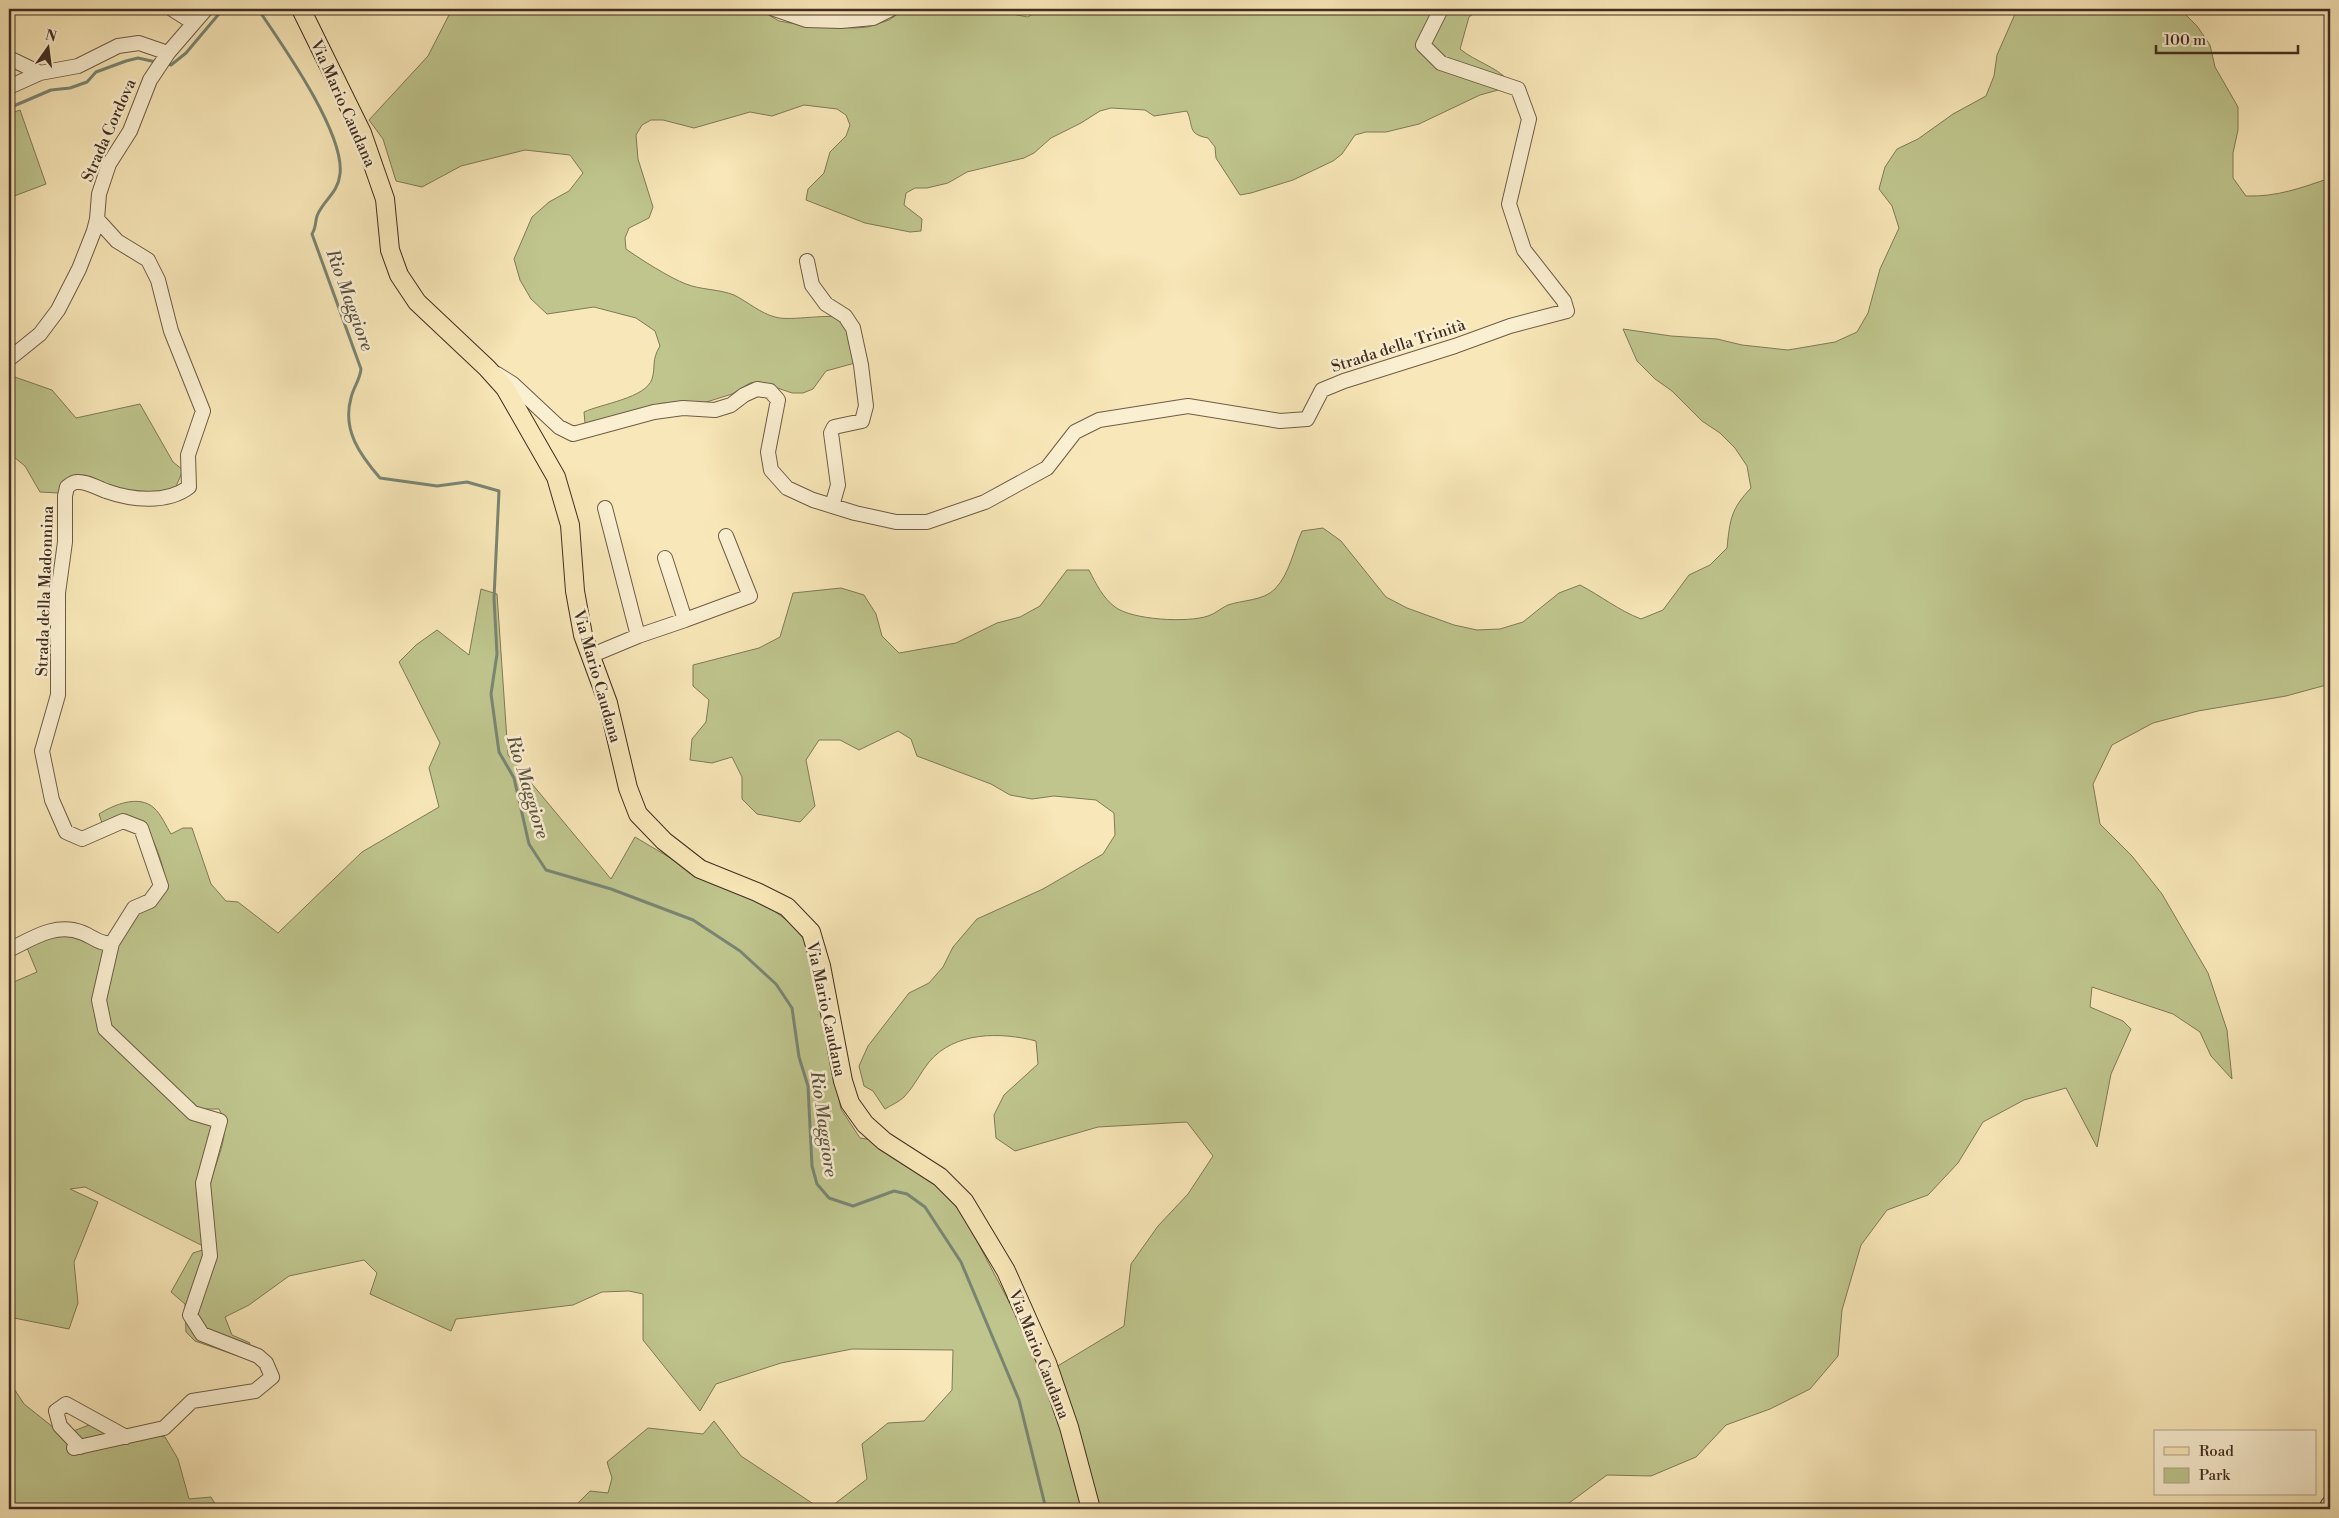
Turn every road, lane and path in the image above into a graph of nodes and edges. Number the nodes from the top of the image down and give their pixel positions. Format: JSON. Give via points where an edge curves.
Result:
{"nodes":[{"id":1,"x":172,"y":9,"type":"edge"},
{"id":2,"x":206,"y":9,"type":"edge"},
{"id":3,"x":301,"y":9,"type":"edge"},
{"id":4,"x":774,"y":9,"type":"edge"},
{"id":5,"x":891,"y":9,"type":"edge"},
{"id":6,"x":1441,"y":9,"type":"edge"},
{"id":7,"x":194,"y":23,"type":"junction"},
{"id":8,"x":9,"y":58,"type":"edge"},
{"id":9,"x":164,"y":59,"type":"junction"},
{"id":10,"x":40,"y":73,"type":"junction"},
{"id":11,"x":9,"y":87,"type":"edge"},
{"id":12,"x":97,"y":219,"type":"junction"},
{"id":13,"x":807,"y":261,"type":"dead end"},
{"id":14,"x":9,"y":360,"type":"edge"},
{"id":15,"x":487,"y":368,"type":"junction"},
{"id":16,"x":832,"y":506,"type":"junction"},
{"id":17,"x":605,"y":508,"type":"dead end"},
{"id":18,"x":726,"y":536,"type":"dead end"},
{"id":19,"x":665,"y":558,"type":"dead end"},
{"id":20,"x":685,"y":620,"type":"junction"},
{"id":21,"x":638,"y":636,"type":"junction"},
{"id":22,"x":590,"y":656,"type":"junction"},
{"id":23,"x":112,"y":944,"type":"junction"},
{"id":24,"x":9,"y":950,"type":"edge"},
{"id":25,"x":126,"y":1437,"type":"junction"},
{"id":26,"x":2330,"y":1505,"type":"edge"},
{"id":27,"x":1090,"y":1509,"type":"edge"},
{"id":28,"x":2328,"y":1509,"type":"edge"}],
"edges":[{"from":1,"to":7,"type":"street"},
{"from":2,"to":7,"type":"street","name":"Strada Cordova"},
{"from":3,"to":15,"type":"main road","name":"Via Mario Caudana","via":[[362,134],[385,198],[390,250],[399,275],[417,302]]},
{"from":4,"to":5,"type":"street","via":[[806,20],[873,18]]},
{"from":6,"to":16,"type":"street","name":"Strada della Trinità","via":[[1423,45],[1442,63],[1518,89],[1529,119],[1509,204],[1524,250],[1564,301],[1567,311],[1510,326],[1344,380],[1322,390],[1306,419],[1280,421],[1188,406],[1088,424],[1075,432],[1047,468],[985,502],[927,522],[896,522]]},
{"from":7,"to":9,"type":"street","name":"Strada Cordova"},
{"from":8,"to":10,"type":"street"},
{"from":9,"to":10,"type":"street","via":[[139,44],[118,46],[78,66]]},
{"from":9,"to":12,"type":"street","name":"Strada Cordova","via":[[150,80],[130,131],[109,164],[99,194]]},
{"from":10,"to":11,"type":"street"},
{"from":12,"to":14,"type":"street","name":"Strada Cordova","via":[[79,269],[58,310],[40,334]]},
{"from":12,"to":23,"type":"street","name":"Strada della Madonnina","via":[[117,241],[148,260],[158,280],[171,331],[203,411],[188,455],[189,487],[179,495],[138,498],[112,494],[75,481],[66,487],[64,496],[65,542],[58,593],[58,695],[42,751],[52,800],[66,832],[82,839],[124,820],[141,828],[161,886],[150,901],[134,908]]},
{"from":13,"to":16,"type":"street","via":[[812,285],[826,304],[845,316],[853,328],[866,406],[862,421],[834,427],[831,433],[838,485]]},
{"from":15,"to":16,"type":"street","name":"Strada della Trinità","via":[[513,384],[559,428],[573,434],[654,412],[682,408],[715,410],[731,405],[744,394],[757,389],[770,391],[778,400],[768,452],[771,470],[787,488]]},
{"from":15,"to":22,"type":"main road","name":"Via Mario Caudana","via":[[505,388],[556,477],[570,525],[575,590]]},
{"from":17,"to":21,"type":"street"},
{"from":18,"to":20,"type":"street","via":[[750,596]]},
{"from":19,"to":20,"type":"street"},
{"from":20,"to":21,"type":"street"},
{"from":21,"to":22,"type":"street"},
{"from":22,"to":27,"type":"main road","name":"Via Mario Caudana","via":[[608,703],[628,788],[638,814],[664,841],[700,869],[787,907],[811,932],[850,1103],[865,1124],[884,1141],[940,1177],[964,1201],[1006,1271],[1047,1363],[1069,1427]]},
{"from":23,"to":24,"type":"street","via":[[69,928],[56,928]]},
{"from":23,"to":25,"type":"street","name":"Strada della Madonnina","via":[[99,1000],[105,1029],[193,1113],[220,1121],[203,1183],[210,1256],[190,1315],[202,1334],[258,1356],[266,1363],[272,1378],[255,1391],[192,1401],[164,1428]]},
{"from":25,"to":25,"type":"street","name":"Strada della Madonnina","via":[[77,1448],[60,1426],[56,1411],[66,1404]]},
{"from":26,"to":28,"type":"main road"}]}
